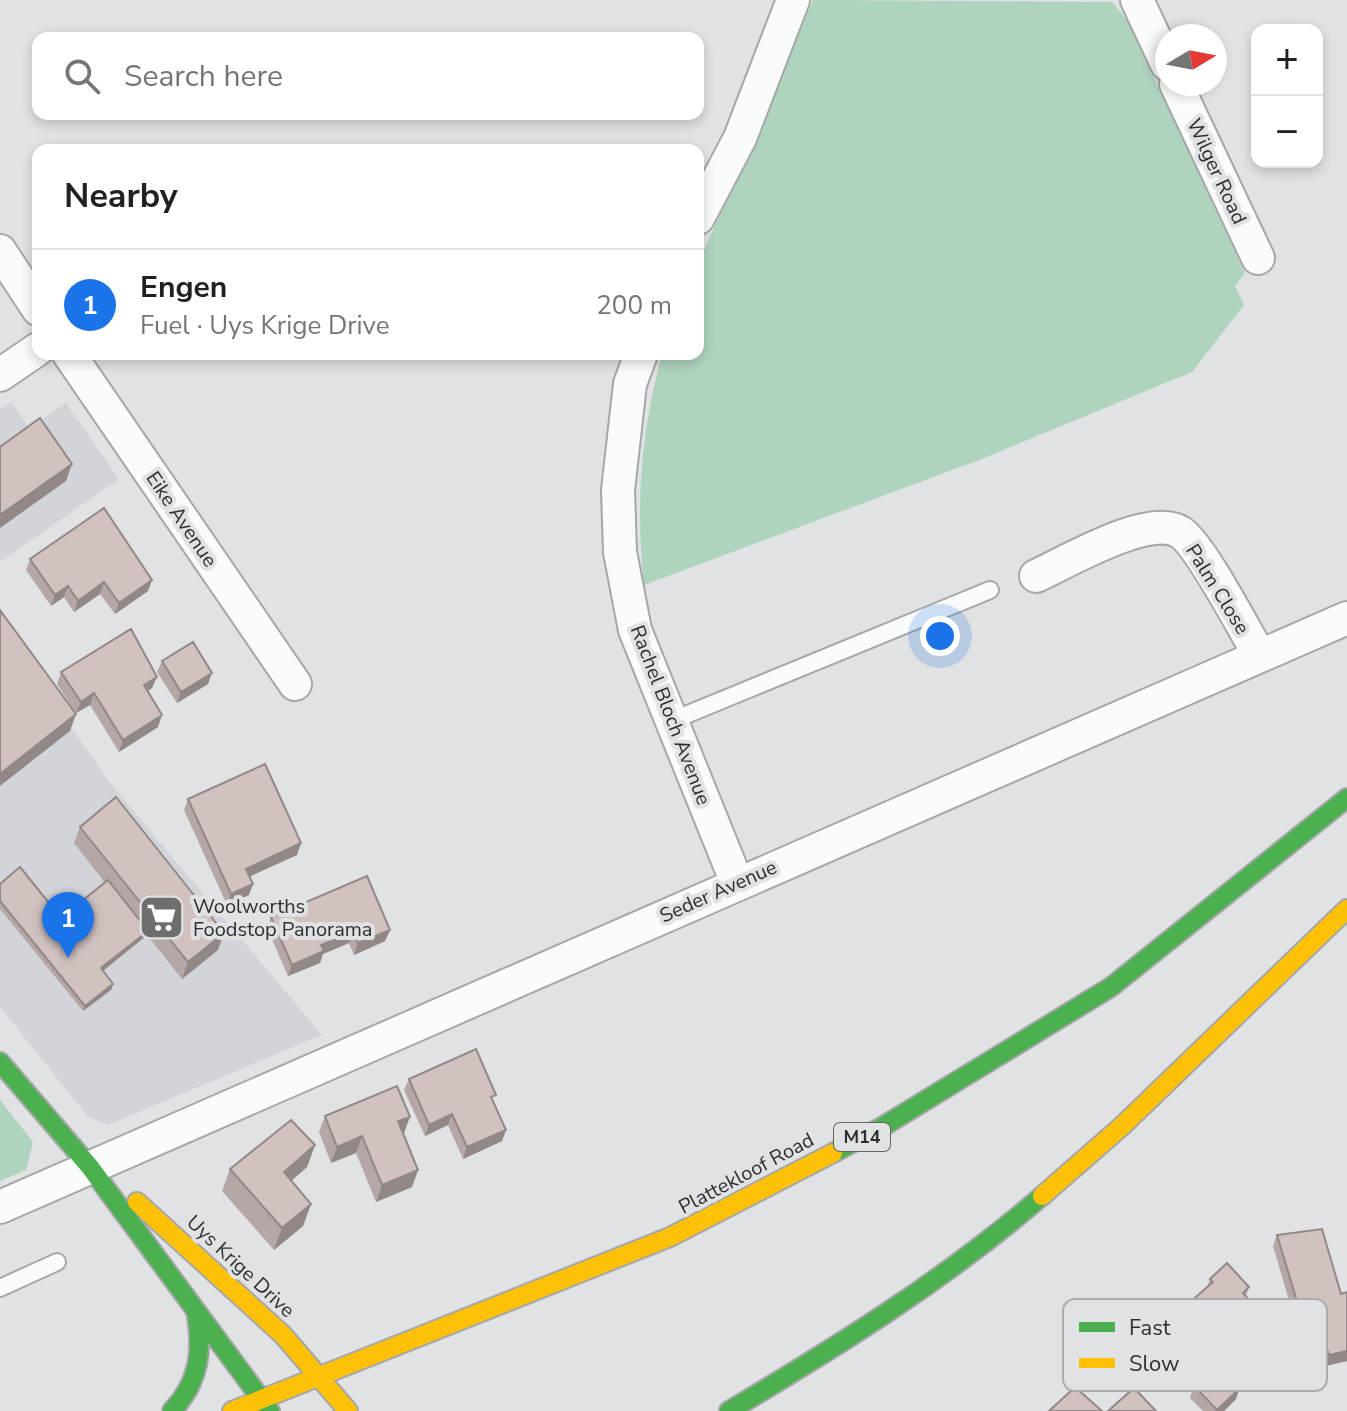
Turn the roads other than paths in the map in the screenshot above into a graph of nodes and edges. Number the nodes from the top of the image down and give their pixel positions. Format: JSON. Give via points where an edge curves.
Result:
{"nodes":[{"id":1,"x":793,"y":0,"type":"edge"},
{"id":2,"x":1137,"y":0,"type":"edge"},
{"id":3,"x":1155,"y":38,"type":"edge"},
{"id":4,"x":1182,"y":96,"type":"edge"},
{"id":5,"x":704,"y":207,"type":"edge"},
{"id":6,"x":0,"y":251,"type":"edge"},
{"id":7,"x":1258,"y":258,"type":"dead end"},
{"id":8,"x":32,"y":300,"type":"edge"},
{"id":9,"x":32,"y":353,"type":"edge"},
{"id":10,"x":73,"y":360,"type":"edge"},
{"id":11,"x":639,"y":360,"type":"edge"},
{"id":12,"x":0,"y":375,"type":"edge"},
{"id":13,"x":1036,"y":576,"type":"dead end"},
{"id":14,"x":990,"y":590,"type":"dead end"},
{"id":15,"x":1347,"y":618,"type":"edge"},
{"id":16,"x":1260,"y":656,"type":"junction"},
{"id":17,"x":295,"y":684,"type":"dead end"},
{"id":18,"x":671,"y":721,"type":"junction"},
{"id":19,"x":1347,"y":798,"type":"edge"},
{"id":20,"x":737,"y":883,"type":"junction"},
{"id":21,"x":1347,"y":909,"type":"edge"},
{"id":22,"x":0,"y":1062,"type":"edge"},
{"id":23,"x":90,"y":1167,"type":"junction"},
{"id":24,"x":0,"y":1207,"type":"edge"},
{"id":25,"x":57,"y":1262,"type":"dead end"},
{"id":26,"x":0,"y":1288,"type":"edge"},
{"id":27,"x":196,"y":1311,"type":"junction"},
{"id":28,"x":321,"y":1377,"type":"junction"},
{"id":29,"x":266,"y":1406,"type":"edge"},
{"id":30,"x":172,"y":1411,"type":"edge"},
{"id":31,"x":232,"y":1411,"type":"edge"},
{"id":32,"x":348,"y":1411,"type":"edge"},
{"id":33,"x":729,"y":1411,"type":"edge"}],
"edges":[{"from":1,"to":5,"type":"street","via":[[740,138]]},
{"from":2,"to":3,"type":"street"},
{"from":4,"to":7,"type":"street","name":"Wilger Road"},
{"from":6,"to":8,"type":"street"},
{"from":9,"to":12,"type":"street"},
{"from":10,"to":17,"type":"street","name":"Eike Avenue"},
{"from":11,"to":18,"type":"street","name":"Rachel Bloch Avenue","via":[[630,384],[618,490],[620,552],[635,630]]},
{"from":13,"to":16,"type":"street","name":"Palm Close","via":[[1134,531],[1180,531]]},
{"from":14,"to":18,"type":"lane"},
{"from":15,"to":16,"type":"street","name":"Seder Avenue"},
{"from":16,"to":20,"type":"street","name":"Seder Avenue"},
{"from":18,"to":20,"type":"street","name":"Rachel Bloch Avenue"},
{"from":19,"to":28,"type":"main road","name":"Plattekloof Road","number":"M14","via":[[1111,987],[882,1127],[670,1237]]},
{"from":20,"to":23,"type":"street","name":"Seder Avenue"},
{"from":21,"to":33,"type":"main road","via":[[1122,1126],[985,1245],[840,1345]]},
{"from":22,"to":23,"type":"main road","name":"Uys Krige Drive"},
{"from":23,"to":24,"type":"street","name":"Seder Avenue"},
{"from":23,"to":27,"type":"main road","name":"Uys Krige Drive"},
{"from":23,"to":28,"type":"main road","name":"Uys Krige Drive","via":[[163,1223]]},
{"from":25,"to":26,"type":"lane"},
{"from":27,"to":29,"type":"main road","name":"Uys Krige Drive"},
{"from":27,"to":30,"type":"main road","via":[[202,1351],[198,1372]]},
{"from":28,"to":29,"type":"main road","name":"Plattekloof Road","number":"M14"},
{"from":28,"to":32,"type":"main road","name":"Uys Krige Drive"},
{"from":29,"to":31,"type":"main road","name":"Plattekloof Road","number":"M14"}]}
